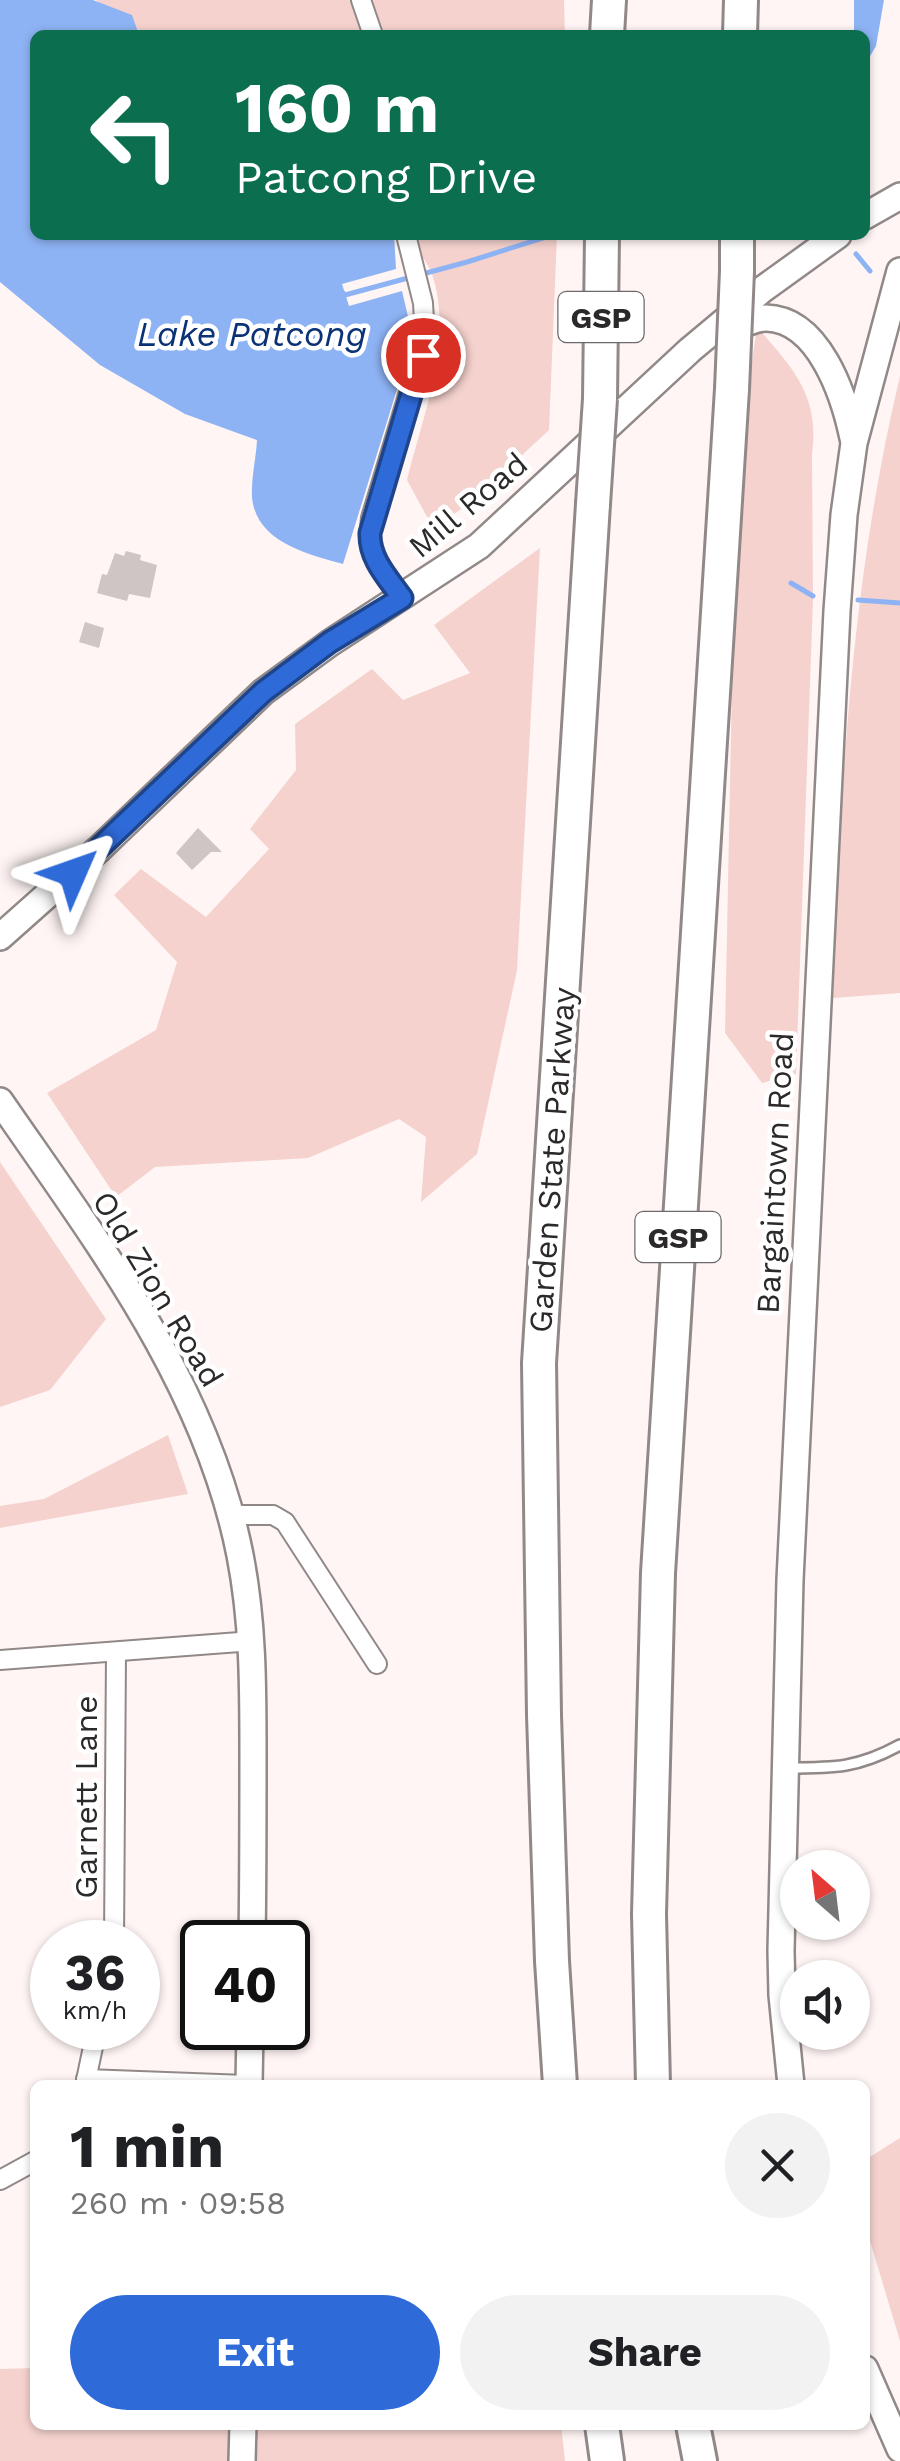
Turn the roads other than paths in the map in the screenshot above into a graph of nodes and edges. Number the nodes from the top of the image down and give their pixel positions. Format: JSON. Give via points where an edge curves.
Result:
{"nodes":[{"id":1,"x":361,"y":0,"type":"edge"},
{"id":2,"x":609,"y":0,"type":"edge"},
{"id":3,"x":741,"y":0,"type":"edge"},
{"id":4,"x":371,"y":30,"type":"edge"},
{"id":5,"x":607,"y":30,"type":"edge"},
{"id":6,"x":740,"y":30,"type":"edge"},
{"id":7,"x":900,"y":196,"type":"edge"},
{"id":8,"x":870,"y":213,"type":"edge"},
{"id":9,"x":407,"y":240,"type":"edge"},
{"id":10,"x":602,"y":240,"type":"edge"},
{"id":11,"x":738,"y":240,"type":"edge"},
{"id":12,"x":831,"y":240,"type":"edge"},
{"id":13,"x":900,"y":271,"type":"edge"},
{"id":14,"x":690,"y":350,"type":"junction"},
{"id":15,"x":854,"y":443,"type":"junction"},
{"id":16,"x":402,"y":598,"type":"junction"},
{"id":17,"x":0,"y":937,"type":"edge"},
{"id":18,"x":0,"y":1101,"type":"edge"},
{"id":19,"x":230,"y":1515,"type":"junction"},
{"id":20,"x":253,"y":1641,"type":"junction"},
{"id":21,"x":116,"y":1652,"type":"junction"},
{"id":22,"x":0,"y":1660,"type":"edge"},
{"id":23,"x":376,"y":1664,"type":"dead end"},
{"id":24,"x":900,"y":1744,"type":"edge"},
{"id":25,"x":785,"y":1768,"type":"junction"},
{"id":26,"x":114,"y":1920,"type":"edge"},
{"id":27,"x":252,"y":1920,"type":"edge"},
{"id":28,"x":92,"y":2050,"type":"edge"},
{"id":29,"x":249,"y":2050,"type":"edge"},
{"id":30,"x":85,"y":2080,"type":"edge"},
{"id":31,"x":248,"y":2080,"type":"edge"},
{"id":32,"x":560,"y":2080,"type":"edge"},
{"id":33,"x":653,"y":2080,"type":"edge"},
{"id":34,"x":790,"y":2080,"type":"edge"},
{"id":35,"x":30,"y":2164,"type":"edge"},
{"id":36,"x":0,"y":2180,"type":"edge"},
{"id":37,"x":870,"y":2378,"type":"edge"},
{"id":38,"x":894,"y":2422,"type":"edge"},
{"id":39,"x":243,"y":2430,"type":"edge"},
{"id":40,"x":603,"y":2430,"type":"edge"},
{"id":41,"x":694,"y":2430,"type":"edge"},
{"id":42,"x":900,"y":2449,"type":"edge"},
{"id":43,"x":242,"y":2461,"type":"edge"},
{"id":44,"x":608,"y":2461,"type":"edge"},
{"id":45,"x":700,"y":2461,"type":"edge"}],
"edges":[{"from":1,"to":4,"type":"street"},
{"from":2,"to":5,"type":"highway"},
{"from":3,"to":6,"type":"highway"},
{"from":7,"to":8,"type":"main road"},
{"from":9,"to":16,"type":"street","via":[[425,315],[423,355],[369,537]]},
{"from":10,"to":32,"type":"highway","name":"Garden State Parkway","number":"GSP","bridge":true,"via":[[600,399],[539,1363],[544,1715]]},
{"from":11,"to":33,"type":"highway","number":"GSP","bridge":true,"via":[[658,1573],[648,1914]]},
{"from":12,"to":14,"type":"main road","name":"Mill Road"},
{"from":13,"to":15,"type":"main road","name":"Bargaintown Road"},
{"from":14,"to":15,"type":"main road","via":[[760,319],[789,325],[824,360]]},
{"from":14,"to":16,"type":"main road","name":"Mill Road","via":[[479,546]]},
{"from":15,"to":25,"type":"main road","name":"Bargaintown Road","via":[[839,574],[813,1060]]},
{"from":16,"to":17,"type":"main road","name":"Mill Road","via":[[263,692]]},
{"from":18,"to":19,"type":"main road","name":"Old Zion Road","via":[[168,1358]]},
{"from":19,"to":20,"type":"main road","name":"Old Zion Road"},
{"from":19,"to":23,"type":"street","via":[[273,1515],[286,1522]]},
{"from":20,"to":21,"type":"street"},
{"from":20,"to":27,"type":"main road","name":"Old Zion Road"},
{"from":21,"to":22,"type":"street"},
{"from":21,"to":26,"type":"street","name":"Garnett Lane"},
{"from":24,"to":25,"type":"lane","via":[[871,1760]]},
{"from":25,"to":34,"type":"main road","name":"Bargaintown Road","via":[[782,1995]]},
{"from":28,"to":30,"type":"street"},
{"from":29,"to":31,"type":"main road"},
{"from":35,"to":36,"type":"street"},
{"from":37,"to":38,"type":"main road"},
{"from":38,"to":42,"type":"main road"},
{"from":39,"to":43,"type":"main road"},
{"from":40,"to":44,"type":"highway"},
{"from":41,"to":45,"type":"highway"}]}
